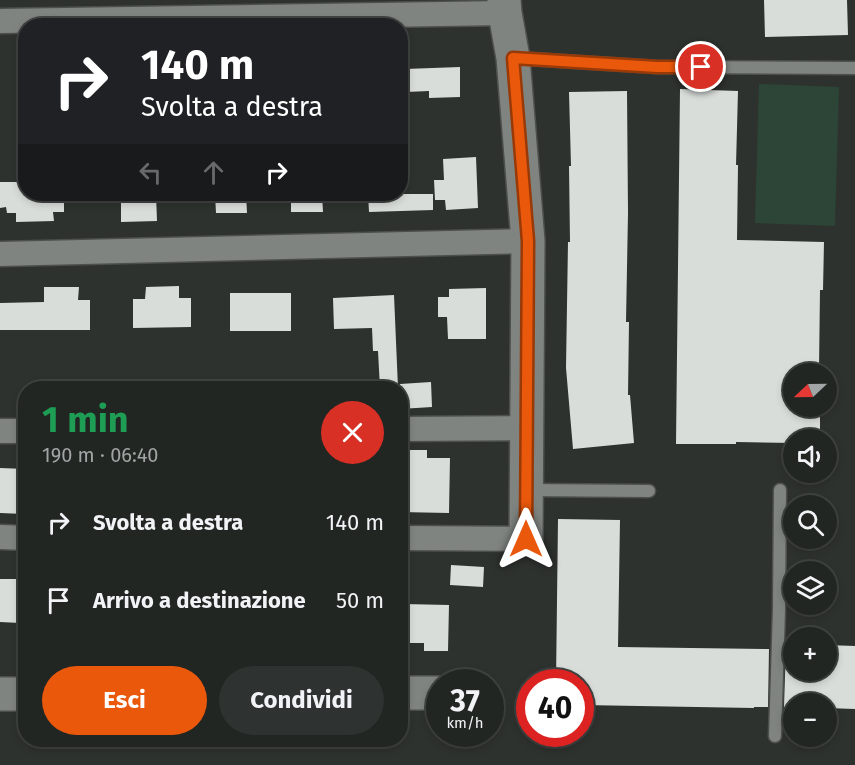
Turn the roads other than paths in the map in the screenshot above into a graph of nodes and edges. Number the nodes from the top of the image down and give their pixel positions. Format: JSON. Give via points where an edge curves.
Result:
{"nodes":[{"id":1,"x":505,"y":6,"type":"edge"},
{"id":2,"x":101,"y":18,"type":"edge"},
{"id":3,"x":18,"y":20,"type":"edge"},
{"id":4,"x":0,"y":21,"type":"edge"},
{"id":5,"x":513,"y":58,"type":"junction"},
{"id":6,"x":855,"y":68,"type":"edge"},
{"id":7,"x":528,"y":241,"type":"junction"},
{"id":8,"x":0,"y":255,"type":"edge"},
{"id":9,"x":528,"y":428,"type":"junction"},
{"id":10,"x":408,"y":429,"type":"edge"},
{"id":11,"x":0,"y":431,"type":"edge"},
{"id":12,"x":18,"y":431,"type":"edge"},
{"id":13,"x":527,"y":490,"type":"junction"},
{"id":14,"x":780,"y":490,"type":"dead end"},
{"id":15,"x":649,"y":491,"type":"dead end"},
{"id":16,"x":0,"y":537,"type":"edge"},
{"id":17,"x":18,"y":537,"type":"edge"},
{"id":18,"x":408,"y":538,"type":"edge"},
{"id":19,"x":526,"y":539,"type":"joint"},
{"id":20,"x":408,"y":693,"type":"edge"},
{"id":21,"x":426,"y":693,"type":"edge"},
{"id":22,"x":0,"y":694,"type":"edge"},
{"id":23,"x":18,"y":694,"type":"edge"},
{"id":24,"x":775,"y":736,"type":"dead end"}],
"edges":[{"from":1,"to":2,"type":"street"},
{"from":1,"to":5,"type":"street"},
{"from":3,"to":4,"type":"street"},
{"from":5,"to":6,"type":"lane","via":[[657,67]]},
{"from":5,"to":7,"type":"street"},
{"from":7,"to":8,"type":"street"},
{"from":7,"to":9,"type":"street"},
{"from":9,"to":10,"type":"street"},
{"from":9,"to":13,"type":"street"},
{"from":11,"to":12,"type":"street"},
{"from":13,"to":15,"type":"lane"},
{"from":13,"to":19,"type":"street"},
{"from":14,"to":24,"type":"lane"},
{"from":16,"to":17,"type":"street"},
{"from":18,"to":19,"type":"street"},
{"from":20,"to":21,"type":"street"},
{"from":22,"to":23,"type":"street"}]}
